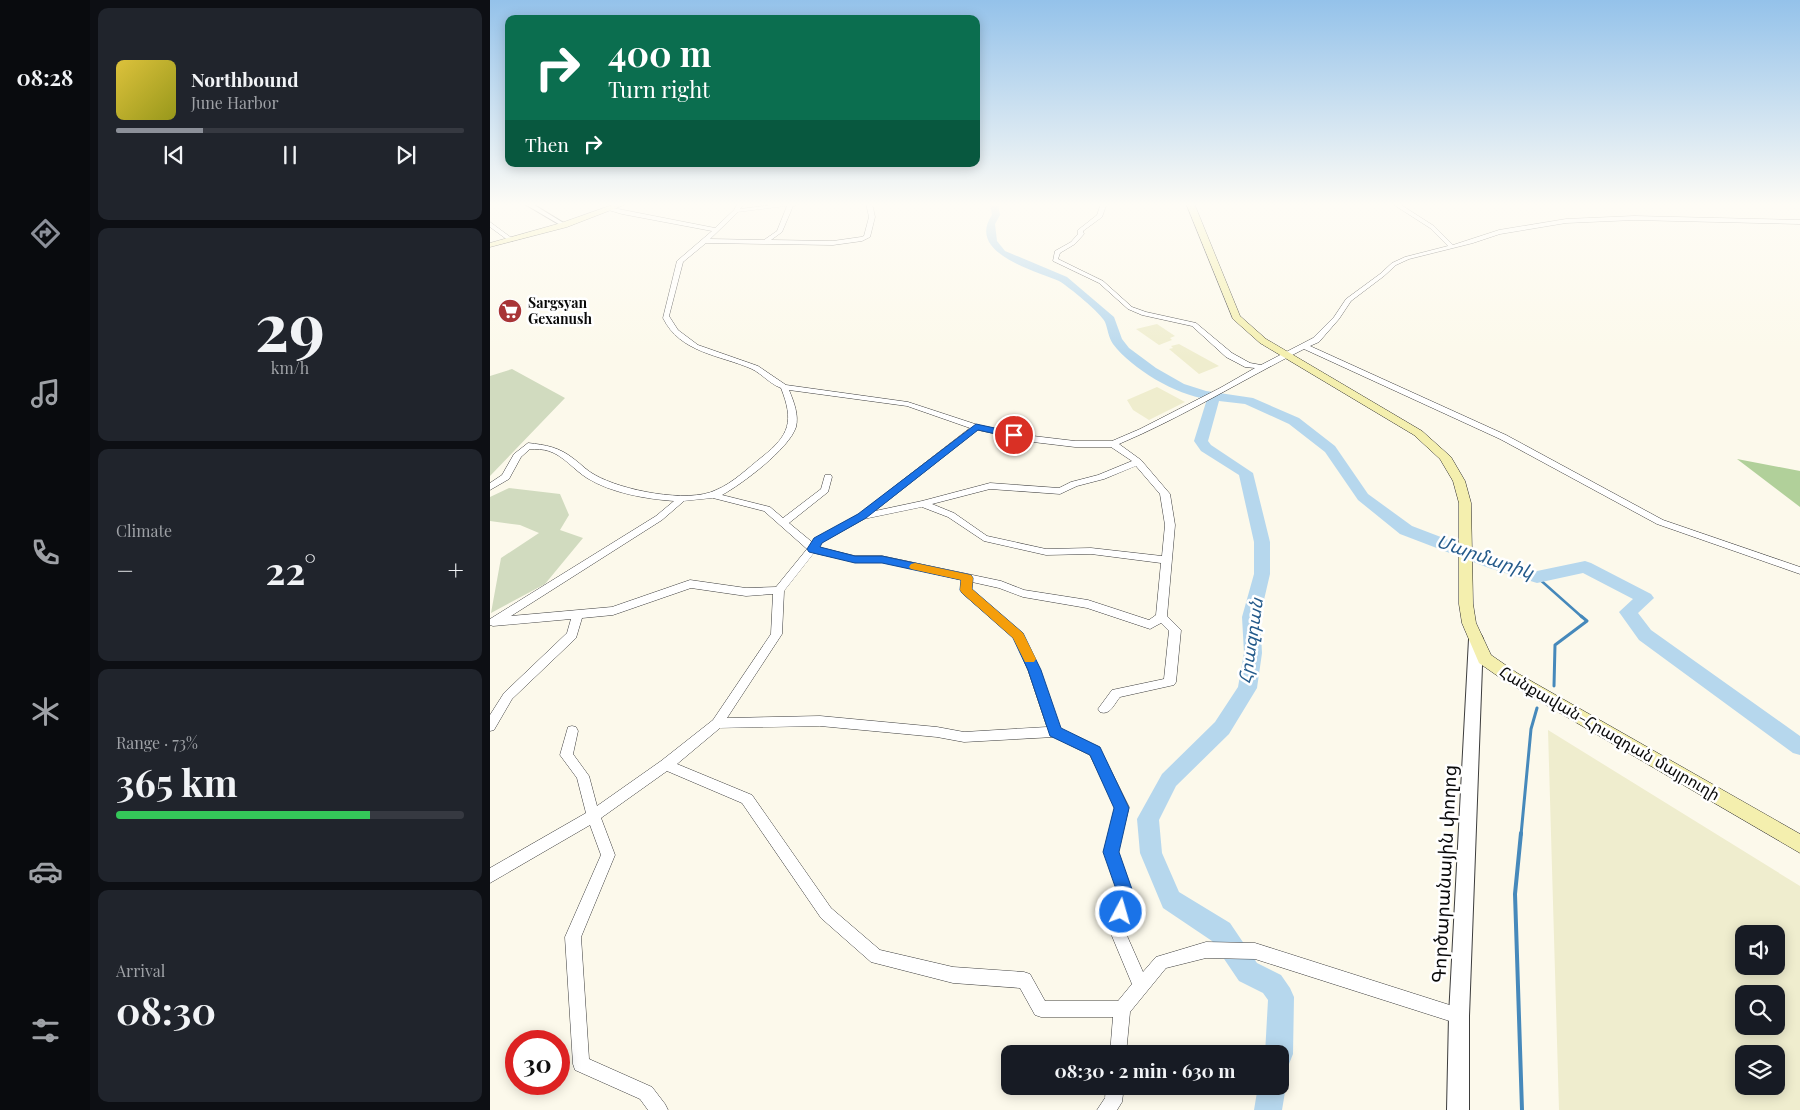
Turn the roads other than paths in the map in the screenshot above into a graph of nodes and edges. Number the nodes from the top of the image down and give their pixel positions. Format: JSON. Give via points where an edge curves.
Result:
{"nodes":[{"id":1,"x":688,"y":255,"type":"edge"},
{"id":2,"x":1056,"y":255,"type":"edge"},
{"id":3,"x":1211,"y":255,"type":"edge"},
{"id":4,"x":1419,"y":255,"type":"edge"},
{"id":5,"x":1306,"y":347,"type":"junction"},
{"id":6,"x":1288,"y":356,"type":"junction"},
{"id":7,"x":1262,"y":367,"type":"junction"},
{"id":8,"x":784,"y":387,"type":"junction"},
{"id":9,"x":976,"y":427,"type":"junction"},
{"id":10,"x":1113,"y":444,"type":"junction"},
{"id":11,"x":1138,"y":462,"type":"junction"},
{"id":12,"x":828,"y":477,"type":"dead end"},
{"id":13,"x":490,"y":487,"type":"edge"},
{"id":14,"x":713,"y":495,"type":"junction"},
{"id":15,"x":681,"y":499,"type":"junction"},
{"id":16,"x":923,"y":504,"type":"junction"},
{"id":17,"x":862,"y":516,"type":"junction"},
{"id":18,"x":784,"y":522,"type":"junction"},
{"id":19,"x":812,"y":549,"type":"junction"},
{"id":20,"x":1166,"y":560,"type":"junction"},
{"id":21,"x":1800,"y":571,"type":"edge"},
{"id":22,"x":967,"y":578,"type":"junction"},
{"id":23,"x":779,"y":590,"type":"junction"},
{"id":24,"x":578,"y":614,"type":"junction"},
{"id":25,"x":1160,"y":617,"type":"junction"},
{"id":26,"x":492,"y":623,"type":"edge"},
{"id":27,"x":1476,"y":639,"type":"junction"},
{"id":28,"x":1104,"y":708,"type":"dead end"},
{"id":29,"x":717,"y":723,"type":"junction"},
{"id":30,"x":490,"y":726,"type":"edge"},
{"id":31,"x":572,"y":732,"type":"dead end"},
{"id":32,"x":1055,"y":732,"type":"junction"},
{"id":33,"x":666,"y":765,"type":"junction"},
{"id":34,"x":593,"y":816,"type":"junction"},
{"id":35,"x":1800,"y":844,"type":"edge"},
{"id":36,"x":490,"y":876,"type":"edge"},
{"id":37,"x":1141,"y":986,"type":"junction"},
{"id":38,"x":1122,"y":1009,"type":"junction"},
{"id":39,"x":1459,"y":1016,"type":"junction"},
{"id":40,"x":1119,"y":1045,"type":"edge"},
{"id":41,"x":1114,"y":1095,"type":"edge"},
{"id":42,"x":659,"y":1110,"type":"edge"},
{"id":43,"x":1106,"y":1110,"type":"edge"},
{"id":44,"x":1458,"y":1110,"type":"edge"}],
"edges":[{"from":1,"to":8,"type":"street","via":[[680,261],[666,321],[699,350],[757,368],[773,384]]},
{"from":2,"to":7,"type":"street","via":[[1055,260],[1101,282],[1130,308],[1194,324],[1229,355],[1248,365]]},
{"from":3,"to":6,"type":"main road","name":"Հանքավան-Հրազդան մայրուղի","via":[[1236,318],[1263,341]]},
{"from":4,"to":5,"type":"street","via":[[1394,264],[1348,300],[1329,328]]},
{"from":5,"to":6,"type":"street"},
{"from":5,"to":21,"type":"street","via":[[1504,437],[1660,522]]},
{"from":6,"to":7,"type":"street"},
{"from":6,"to":27,"type":"main road","name":"Հանքավան-Հրազդան մայրուղի","via":[[1418,433],[1445,457],[1459,481],[1465,503],[1466,587],[1469,623]]},
{"from":7,"to":10,"type":"street","via":[[1223,390]]},
{"from":8,"to":9,"type":"street","via":[[908,404]]},
{"from":8,"to":14,"type":"street","via":[[793,407],[792,432],[776,451]]},
{"from":9,"to":10,"type":"street","via":[[1033,439]]},
{"from":9,"to":17,"type":"street"},
{"from":10,"to":11,"type":"street"},
{"from":11,"to":16,"type":"street","via":[[1060,491],[990,486]]},
{"from":11,"to":20,"type":"street","via":[[1165,494],[1170,525]]},
{"from":12,"to":18,"type":"street","via":[[826,490]]},
{"from":13,"to":15,"type":"street","via":[[506,477],[517,456],[528,446],[554,450],[601,482],[637,494]]},
{"from":14,"to":15,"type":"street"},
{"from":14,"to":18,"type":"street","via":[[767,509]]},
{"from":15,"to":26,"type":"street","via":[[659,518]]},
{"from":16,"to":17,"type":"street"},
{"from":16,"to":20,"type":"street","via":[[952,515],[984,538],[1046,552],[1091,551]]},
{"from":17,"to":19,"type":"street","via":[[818,541]]},
{"from":18,"to":19,"type":"street"},
{"from":19,"to":22,"type":"street","via":[[855,560],[882,560]]},
{"from":19,"to":23,"type":"street"},
{"from":20,"to":25,"type":"street"},
{"from":22,"to":25,"type":"street","via":[[1002,584],[1023,593],[1088,604],[1150,625]]},
{"from":22,"to":32,"type":"street","via":[[966,590],[1018,636],[1034,670]]},
{"from":23,"to":24,"type":"street","via":[[746,592],[690,584],[614,611]]},
{"from":23,"to":29,"type":"street","via":[[776,634]]},
{"from":24,"to":26,"type":"street"},
{"from":24,"to":30,"type":"street","via":[[572,635],[508,696]]},
{"from":25,"to":28,"type":"street","via":[[1175,630],[1170,682],[1116,693]]},
{"from":27,"to":35,"type":"main road","name":"Հանքավան-Հրազդան մայրուղի","via":[[1485,659],[1511,677]]},
{"from":27,"to":39,"type":"street","name":"Գործարանային փողոց"},
{"from":29,"to":32,"type":"street","via":[[820,721],[964,737]]},
{"from":29,"to":33,"type":"street"},
{"from":31,"to":34,"type":"street","via":[[566,755],[583,776]]},
{"from":32,"to":37,"type":"street","via":[[1095,751],[1122,808],[1111,852],[1126,895],[1116,929]]},
{"from":33,"to":34,"type":"street"},
{"from":33,"to":38,"type":"street","via":[[747,799],[826,913],[876,958],[953,975],[1024,980],[1041,1010]]},
{"from":34,"to":36,"type":"street"},
{"from":34,"to":42,"type":"street","via":[[608,855],[573,937],[581,1064],[646,1093]]},
{"from":37,"to":38,"type":"street"},
{"from":37,"to":39,"type":"street","via":[[1161,962],[1206,950],[1254,952]]},
{"from":38,"to":40,"type":"street"},
{"from":39,"to":44,"type":"street","name":"Գործարանային փողոց"},
{"from":41,"to":43,"type":"street","via":[[1114,1102]]}]}
